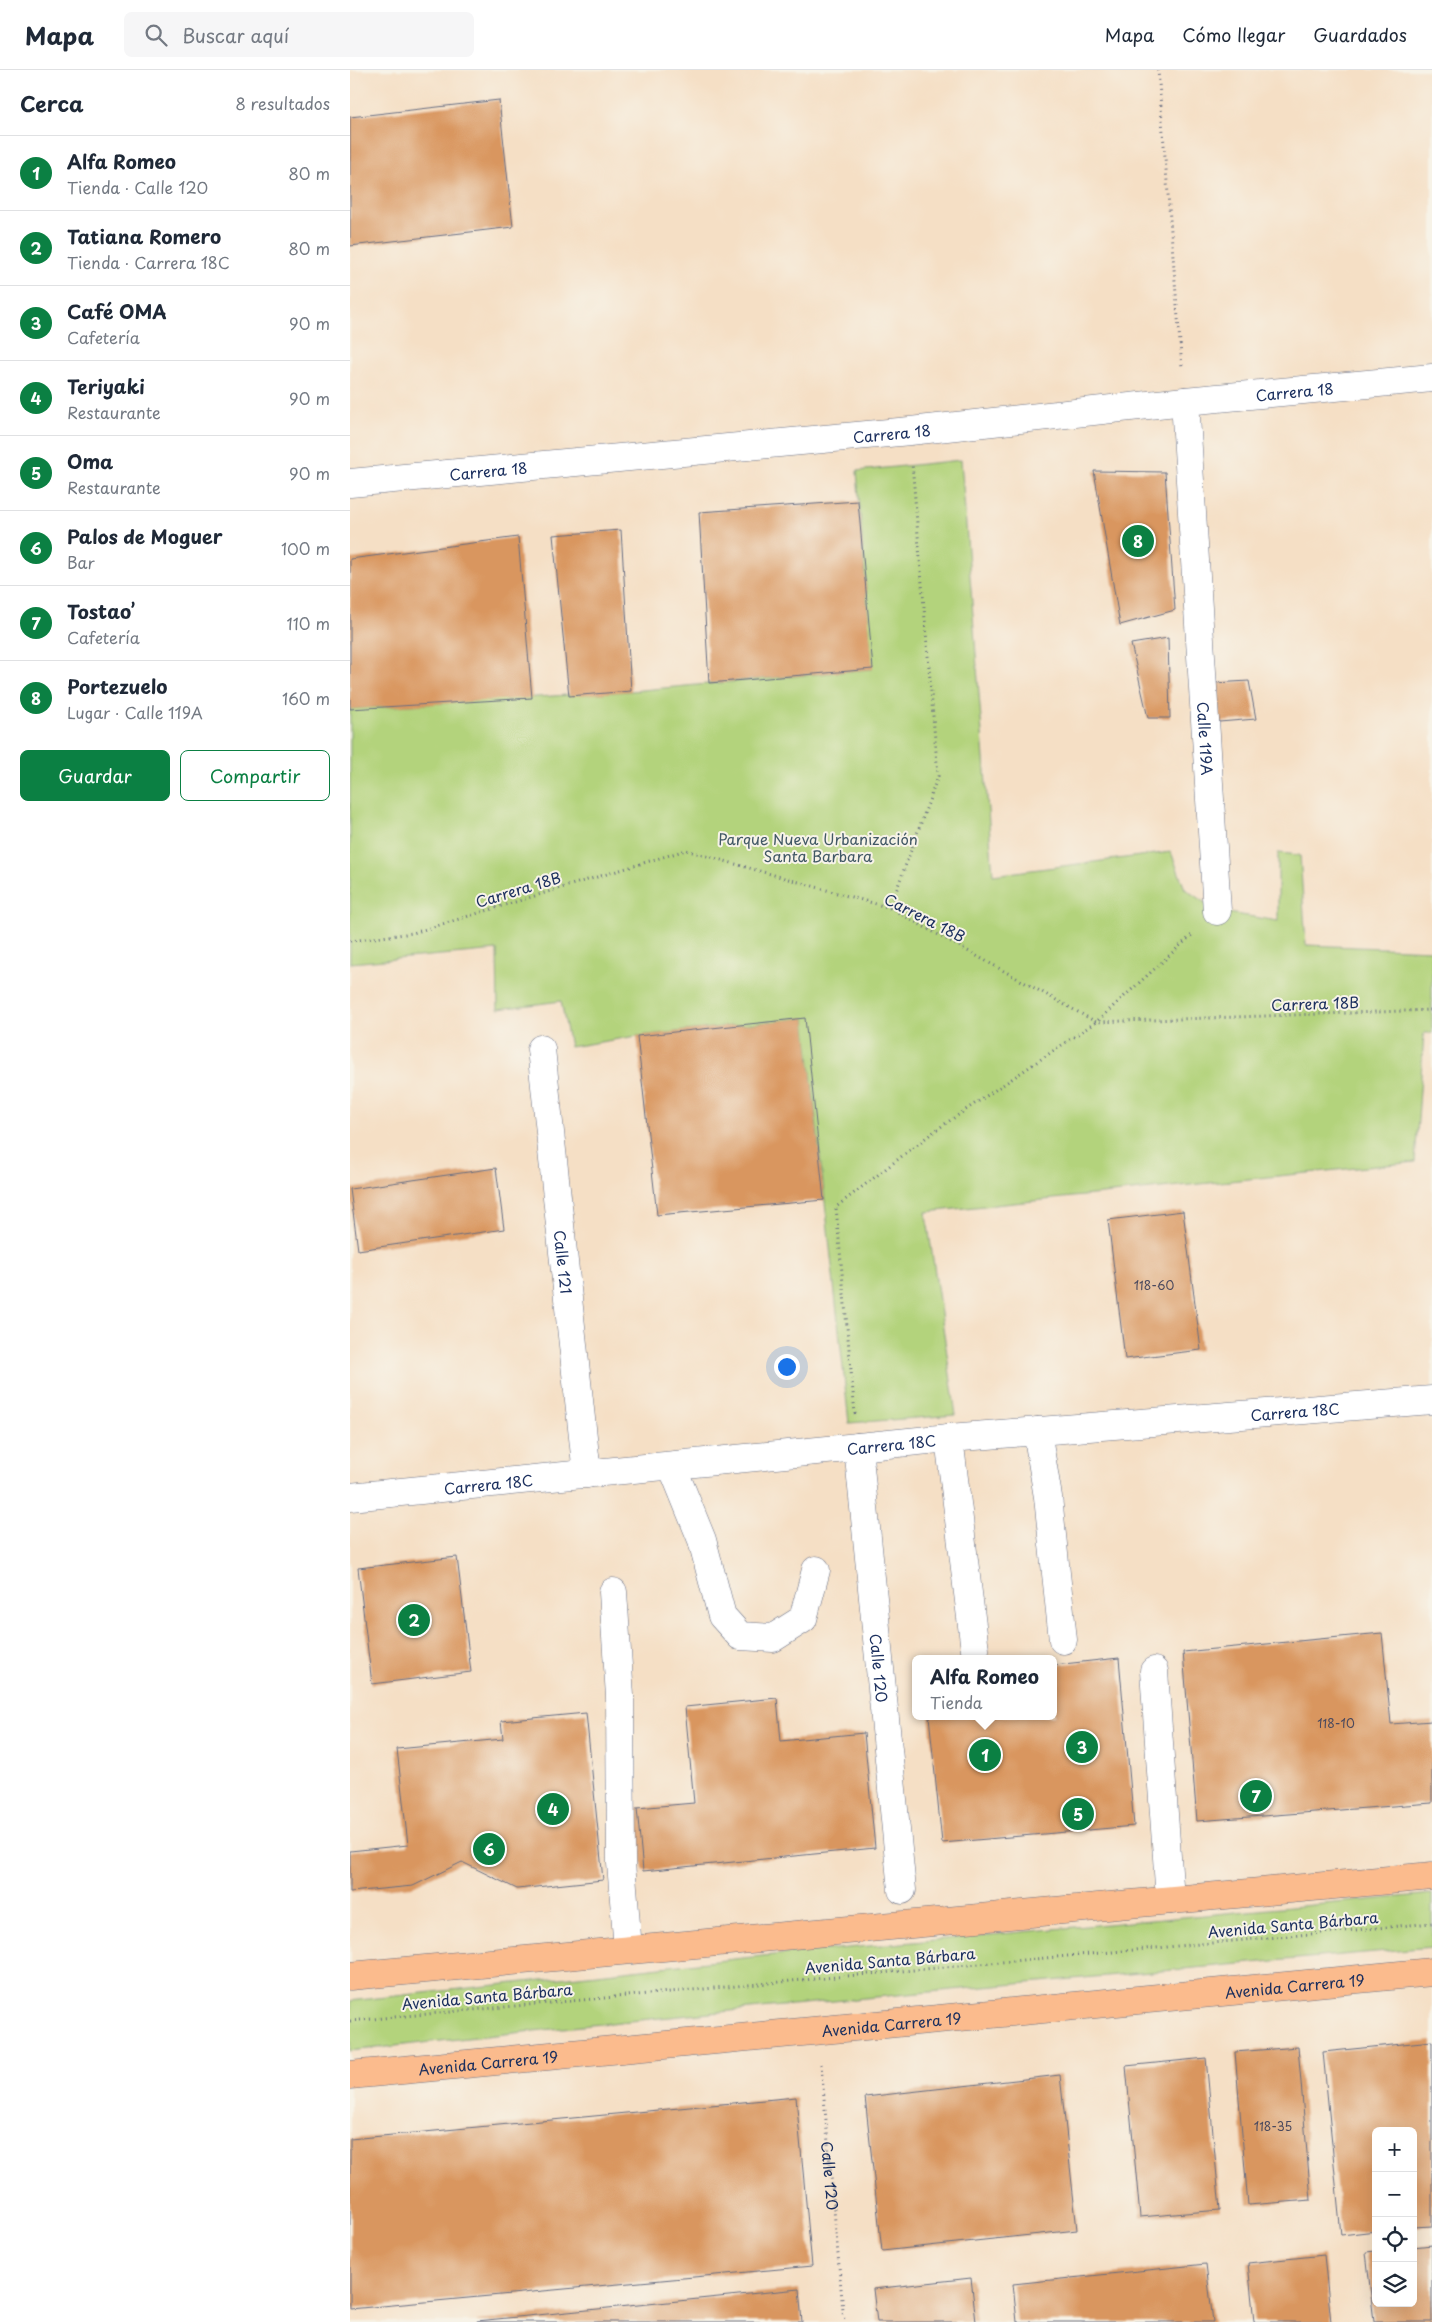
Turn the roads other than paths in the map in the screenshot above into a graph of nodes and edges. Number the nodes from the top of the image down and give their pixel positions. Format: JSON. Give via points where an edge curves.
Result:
{"nodes":[{"id":1,"x":1432,"y":378,"type":"edge"},
{"id":2,"x":1185,"y":401,"type":"junction"},
{"id":3,"x":350,"y":483,"type":"edge"},
{"id":4,"x":1217,"y":911,"type":"road end"},
{"id":5,"x":540,"y":1049,"type":"dead end"},
{"id":6,"x":1432,"y":1400,"type":"edge"},
{"id":7,"x":1037,"y":1431,"type":"junction"},
{"id":8,"x":949,"y":1438,"type":"junction"},
{"id":9,"x":858,"y":1447,"type":"junction"},
{"id":10,"x":672,"y":1466,"type":"junction"},
{"id":11,"x":587,"y":1474,"type":"junction"},
{"id":12,"x":350,"y":1497,"type":"edge"},
{"id":13,"x":816,"y":1570,"type":"dead end"},
{"id":14,"x":613,"y":1592,"type":"dead end"},
{"id":15,"x":1063,"y":1640,"type":"dead end"},
{"id":16,"x":975,"y":1650,"type":"dead end"},
{"id":17,"x":1154,"y":1671,"type":"dead end"},
{"id":18,"x":1432,"y":1876,"type":"edge"},
{"id":19,"x":902,"y":1890,"type":"dead end"},
{"id":20,"x":1170,"y":1900,"type":"junction"},
{"id":21,"x":628,"y":1949,"type":"junction"},
{"id":22,"x":1432,"y":1972,"type":"edge"},
{"id":23,"x":350,"y":1976,"type":"edge"},
{"id":24,"x":350,"y":2075,"type":"edge"}],
"edges":[{"from":1,"to":2,"type":"street","name":"Carrera 18"},
{"from":2,"to":3,"type":"street","name":"Carrera 18","via":[[910,431]]},
{"from":2,"to":4,"type":"street","name":"Calle 119A"},
{"from":5,"to":11,"type":"street","name":"Calle 121"},
{"from":6,"to":7,"type":"street","name":"Carrera 18C"},
{"from":7,"to":8,"type":"street","name":"Carrera 18C"},
{"from":7,"to":15,"type":"street","via":[[1048,1497]]},
{"from":8,"to":9,"type":"street","name":"Carrera 18C"},
{"from":8,"to":16,"type":"street"},
{"from":9,"to":10,"type":"street","name":"Carrera 18C"},
{"from":9,"to":19,"type":"street","name":"Calle 120"},
{"from":10,"to":11,"type":"street","name":"Carrera 18C"},
{"from":10,"to":13,"type":"street","via":[[702,1540],[722,1616],[740,1636],[773,1638],[803,1619]]},
{"from":11,"to":12,"type":"street","name":"Carrera 18C"},
{"from":14,"to":21,"type":"street","via":[[620,1696],[621,1863]]},
{"from":17,"to":20,"type":"street"},
{"from":18,"to":20,"type":"main road"},
{"from":20,"to":21,"type":"main road"},
{"from":21,"to":23,"type":"main road"},
{"from":22,"to":24,"type":"main road","name":"Avenida Carrera 19"}]}
